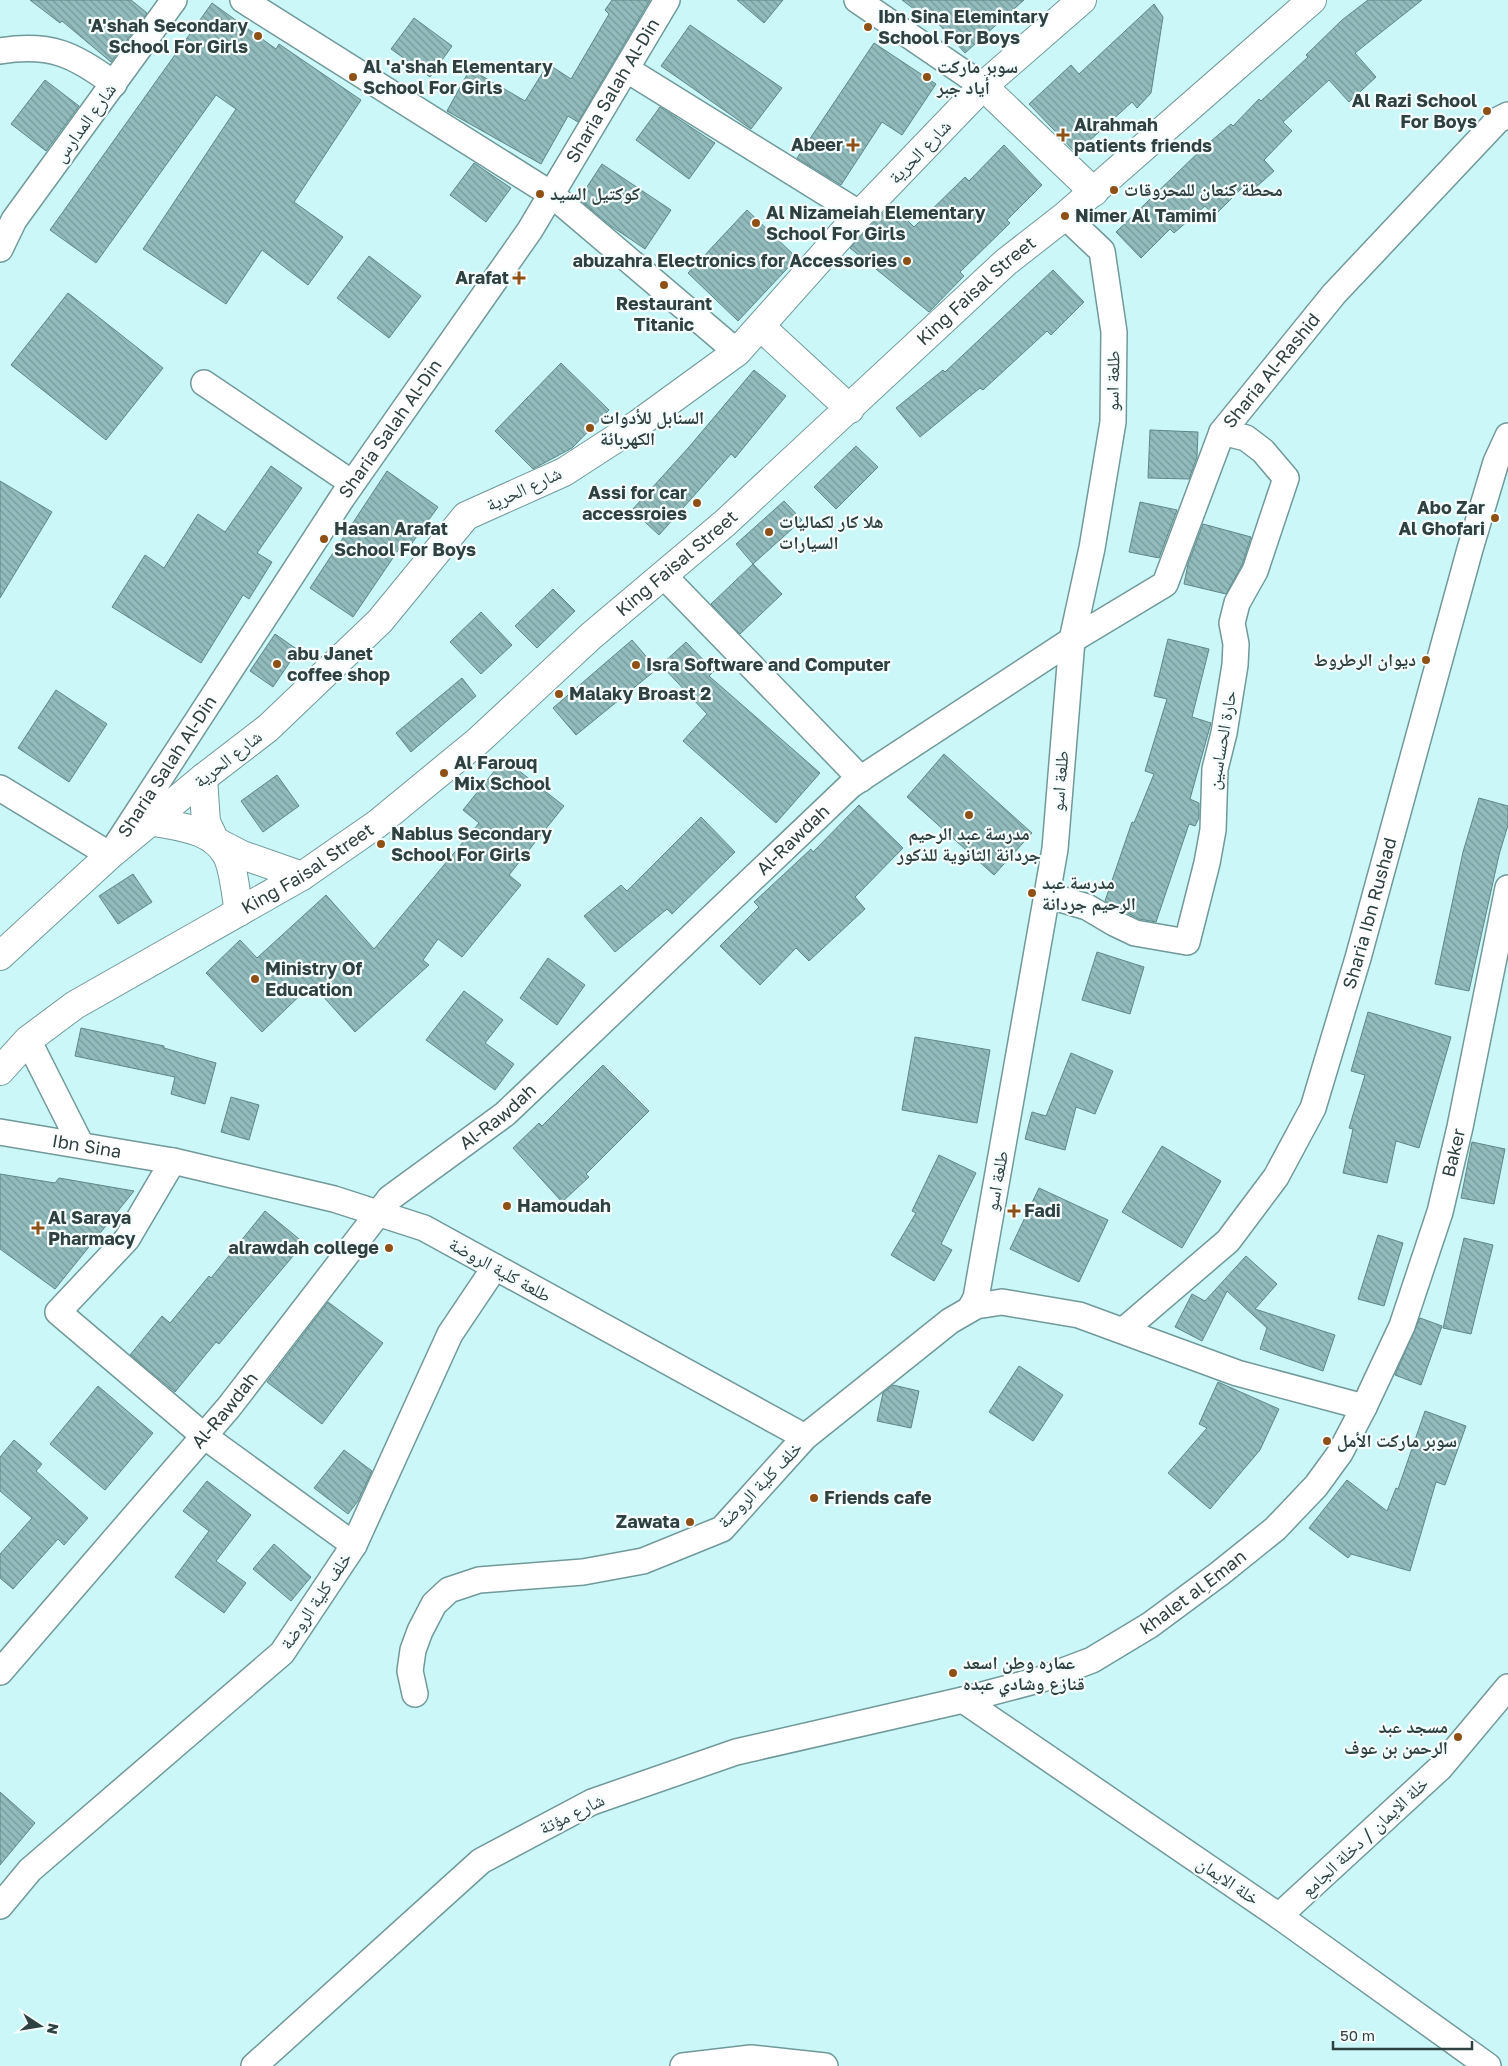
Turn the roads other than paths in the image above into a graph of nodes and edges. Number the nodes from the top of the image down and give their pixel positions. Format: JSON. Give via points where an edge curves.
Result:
{"nodes":[{"id":1,"x":174,"y":0,"type":"edge"},
{"id":2,"x":244,"y":0,"type":"edge"},
{"id":3,"x":667,"y":0,"type":"edge"},
{"id":4,"x":857,"y":0,"type":"edge"},
{"id":5,"x":1082,"y":0,"type":"edge"},
{"id":6,"x":1312,"y":0,"type":"edge"},
{"id":7,"x":0,"y":51,"type":"edge"},
{"id":8,"x":626,"y":69,"type":"junction"},
{"id":9,"x":114,"y":84,"type":"junction"},
{"id":10,"x":983,"y":86,"type":"junction"},
{"id":11,"x":1508,"y":115,"type":"edge"},
{"id":12,"x":1094,"y":192,"type":"junction"},
{"id":13,"x":551,"y":194,"type":"junction"},
{"id":14,"x":860,"y":214,"type":"junction"},
{"id":15,"x":1065,"y":216,"type":"junction"},
{"id":16,"x":5,"y":218,"type":"edge"},
{"id":17,"x":0,"y":249,"type":"edge"},
{"id":18,"x":761,"y":327,"type":"junction"},
{"id":19,"x":737,"y":352,"type":"junction"},
{"id":20,"x":204,"y":384,"type":"dead end"},
{"id":21,"x":850,"y":409,"type":"junction"},
{"id":22,"x":1222,"y":432,"type":"junction"},
{"id":23,"x":1508,"y":436,"type":"edge"},
{"id":24,"x":352,"y":483,"type":"junction"},
{"id":25,"x":663,"y":575,"type":"junction"},
{"id":26,"x":1072,"y":640,"type":"junction"},
{"id":27,"x":203,"y":778,"type":"junction"},
{"id":28,"x":860,"y":779,"type":"junction"},
{"id":29,"x":0,"y":788,"type":"edge"},
{"id":30,"x":150,"y":821,"type":"junction"},
{"id":31,"x":216,"y":840,"type":"junction"},
{"id":32,"x":110,"y":855,"type":"junction"},
{"id":33,"x":302,"y":876,"type":"junction"},
{"id":34,"x":1508,"y":888,"type":"edge"},
{"id":35,"x":1047,"y":895,"type":"junction"},
{"id":36,"x":239,"y":912,"type":"junction"},
{"id":37,"x":0,"y":956,"type":"edge"},
{"id":38,"x":28,"y":1040,"type":"junction"},
{"id":39,"x":0,"y":1071,"type":"edge"},
{"id":40,"x":0,"y":1132,"type":"edge"},
{"id":41,"x":81,"y":1145,"type":"junction"},
{"id":42,"x":172,"y":1161,"type":"junction"},
{"id":43,"x":379,"y":1213,"type":"junction"},
{"id":44,"x":495,"y":1267,"type":"junction"},
{"id":45,"x":970,"y":1309,"type":"junction"},
{"id":46,"x":1124,"y":1330,"type":"junction"},
{"id":47,"x":1364,"y":1407,"type":"junction"},
{"id":48,"x":204,"y":1436,"type":"junction"},
{"id":49,"x":805,"y":1437,"type":"junction"},
{"id":50,"x":354,"y":1545,"type":"junction"},
{"id":51,"x":0,"y":1672,"type":"edge"},
{"id":52,"x":1508,"y":1687,"type":"edge"},
{"id":53,"x":415,"y":1694,"type":"dead end"},
{"id":54,"x":963,"y":1700,"type":"junction"},
{"id":55,"x":0,"y":1906,"type":"edge"},
{"id":56,"x":1279,"y":1916,"type":"junction"},
{"id":57,"x":254,"y":2066,"type":"edge"},
{"id":58,"x":683,"y":2066,"type":"edge"},
{"id":59,"x":825,"y":2066,"type":"edge"},
{"id":60,"x":1488,"y":2066,"type":"edge"}],
"edges":[{"from":1,"to":9,"type":"street","name":"شارع المدارس"},
{"from":2,"to":13,"type":"street"},
{"from":3,"to":8,"type":"street","name":"Sharia Salah Al-Din"},
{"from":4,"to":10,"type":"street"},
{"from":5,"to":10,"type":"main road","name":"شارع الحرية"},
{"from":6,"to":12,"type":"main road","name":"King Faisal Street"},
{"from":7,"to":9,"type":"street","via":[[25,47],[61,51]]},
{"from":8,"to":13,"type":"street","name":"Sharia Salah Al-Din"},
{"from":8,"to":14,"type":"street"},
{"from":9,"to":16,"type":"street","name":"شارع المدارس"},
{"from":10,"to":12,"type":"main road"},
{"from":10,"to":14,"type":"main road","name":"شارع الحرية"},
{"from":11,"to":22,"type":"street","name":"Sharia Al-Rashid","via":[[1498,120],[1334,294]]},
{"from":12,"to":15,"type":"main road","name":"King Faisal Street"},
{"from":13,"to":19,"type":"street"},
{"from":13,"to":24,"type":"street","name":"Sharia Salah Al-Din","via":[[530,230]]},
{"from":14,"to":18,"type":"main road","name":"شارع الحرية"},
{"from":15,"to":21,"type":"main road","name":"King Faisal Street","via":[[1006,262]]},
{"from":15,"to":26,"type":"street","name":"طلعة اسو","via":[[1102,251],[1114,332],[1113,422],[1092,548]]},
{"from":16,"to":17,"type":"street","name":"شارع المدارس"},
{"from":18,"to":19,"type":"main road","name":"شارع الحرية"},
{"from":18,"to":21,"type":"main road"},
{"from":19,"to":27,"type":"main road","name":"شارع الحرية","via":[[638,424],[564,472],[466,516],[380,622],[268,728]]},
{"from":20,"to":24,"type":"street"},
{"from":21,"to":25,"type":"main road","name":"King Faisal Street"},
{"from":22,"to":26,"type":"street","name":"Sharia Al-Rashid","via":[[1165,584]]},
{"from":22,"to":35,"type":"street","name":"حارة الحساسين","via":[[1246,438],[1263,451],[1286,478],[1255,571],[1237,603],[1232,623],[1235,665],[1215,769],[1213,830],[1186,942],[1135,933],[1087,907]]},
{"from":23,"to":46,"type":"street","name":"Sharia Ibn Rushad","via":[[1496,462],[1473,540],[1358,958],[1313,1108],[1276,1177],[1228,1240]]},
{"from":24,"to":32,"type":"street","name":"Sharia Salah Al-Din"},
{"from":25,"to":28,"type":"street"},
{"from":25,"to":33,"type":"main road","name":"King Faisal Street","via":[[591,636],[478,741],[377,824]]},
{"from":26,"to":28,"type":"street","name":"Al-Rawdah"},
{"from":26,"to":35,"type":"street","name":"طلعة اسو","via":[[1055,849]]},
{"from":27,"to":30,"type":"main road","name":"شارع الحرية"},
{"from":27,"to":31,"type":"main road","via":[[206,822]]},
{"from":28,"to":43,"type":"street","name":"Al-Rawdah","via":[[505,1114],[390,1198]]},
{"from":29,"to":32,"type":"street"},
{"from":30,"to":31,"type":"main road","via":[[199,831]]},
{"from":30,"to":32,"type":"main road","name":"شارع الحرية"},
{"from":31,"to":33,"type":"main road","via":[[242,855]]},
{"from":31,"to":36,"type":"main road","via":[[227,856]]},
{"from":32,"to":37,"type":"main road","name":"شارع الحرية"},
{"from":33,"to":36,"type":"main road","name":"King Faisal Street"},
{"from":34,"to":47,"type":"street","name":"Baker","via":[[1440,1212],[1402,1326]]},
{"from":35,"to":45,"type":"street","name":"طلعة اسو","via":[[976,1298]]},
{"from":36,"to":38,"type":"main road","name":"King Faisal Street","via":[[75,1005]]},
{"from":38,"to":39,"type":"main road","name":"King Faisal Street"},
{"from":38,"to":41,"type":"street"},
{"from":40,"to":41,"type":"street","name":"Ibn Sina"},
{"from":41,"to":42,"type":"street","name":"Ibn Sina"},
{"from":42,"to":43,"type":"street","name":"طلعة كلية الروضة","via":[[334,1199]]},
{"from":42,"to":48,"type":"street","via":[[127,1239],[58,1312]]},
{"from":43,"to":44,"type":"street","name":"طلعة كلية الروضة","via":[[424,1228]]},
{"from":43,"to":48,"type":"street","name":"Al-Rawdah"},
{"from":44,"to":49,"type":"street","name":"طلعة كلية الروضة"},
{"from":44,"to":50,"type":"street","name":"خلف كلية الروضة","via":[[450,1334]]},
{"from":45,"to":46,"type":"street","name":"خلف كلية الروضة","via":[[988,1303],[1011,1302],[1079,1316]]},
{"from":45,"to":49,"type":"street","name":"خلف كلية الروضة","via":[[950,1321]]},
{"from":46,"to":47,"type":"street","name":"خلف كلية الروضة","via":[[1237,1373]]},
{"from":47,"to":54,"type":"street","name":"khalet al ِEman","via":[[1340,1453],[1316,1486],[1274,1529],[1150,1625],[1092,1660]]},
{"from":48,"to":50,"type":"street"},
{"from":48,"to":51,"type":"street","name":"Al-Rawdah"},
{"from":49,"to":53,"type":"street","name":"خلف كلية الروضة","via":[[722,1529],[643,1561],[583,1572],[480,1580],[449,1590],[434,1604],[413,1650],[410,1671]]},
{"from":50,"to":55,"type":"street","name":"خلف كلية الروضة","via":[[282,1653],[30,1870]]},
{"from":52,"to":56,"type":"street","name":"خلة الايمان / دخلة الجامع","via":[[1440,1768]]},
{"from":54,"to":56,"type":"street","name":"خلة الايمان"},
{"from":54,"to":57,"type":"street","name":"شارع مؤتة","via":[[736,1752],[592,1802],[481,1860]]},
{"from":56,"to":60,"type":"street","name":"خلة الايمان"},
{"from":58,"to":59,"type":"street","via":[[750,2058]]}]}
